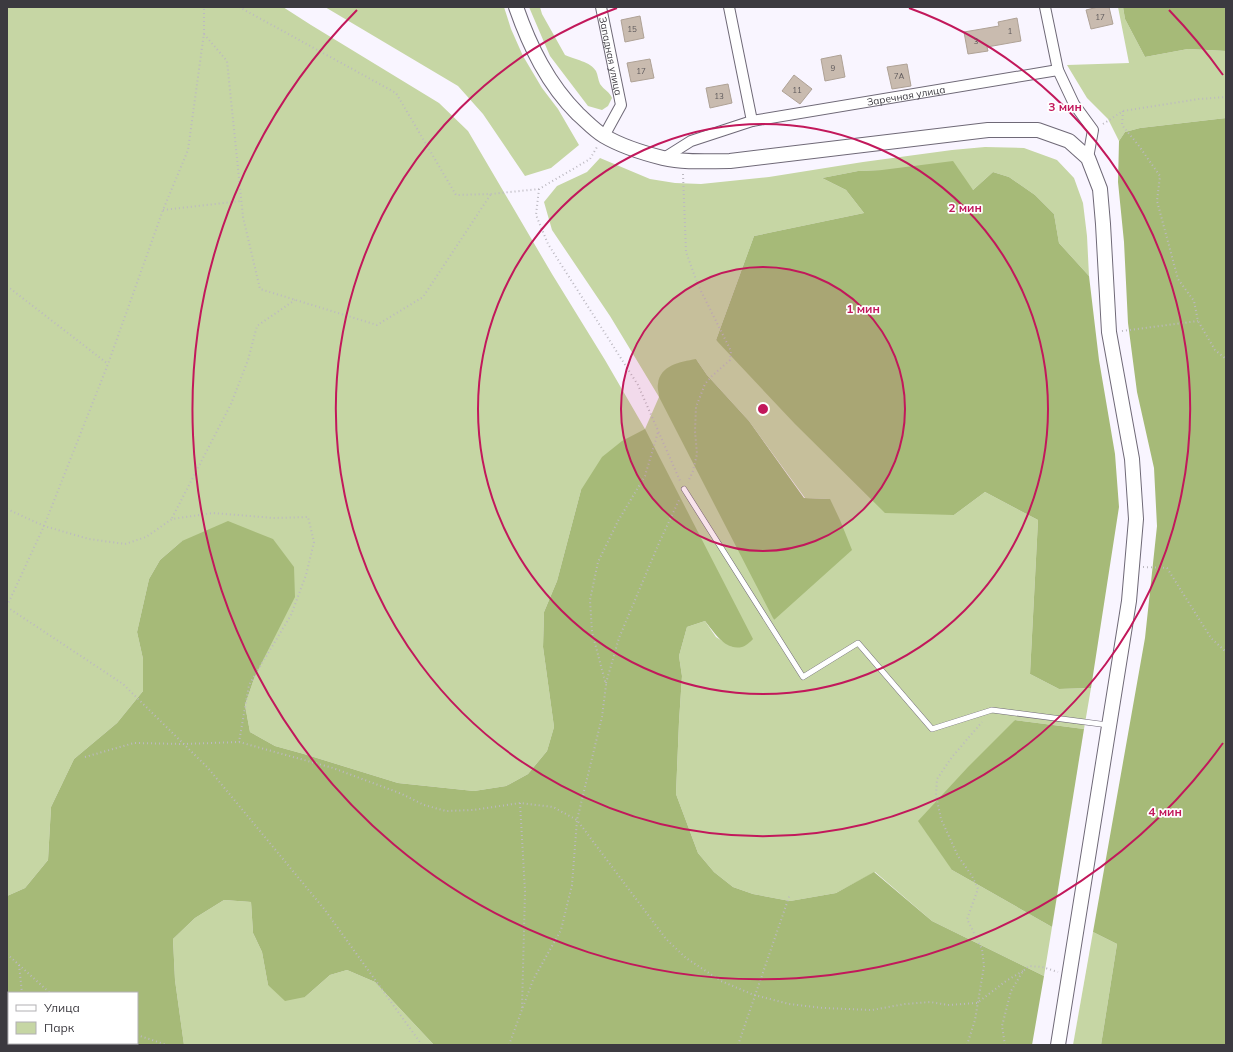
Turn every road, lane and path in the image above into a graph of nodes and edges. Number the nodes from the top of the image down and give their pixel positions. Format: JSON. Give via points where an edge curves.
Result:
{"nodes":[{"id":1,"x":204,"y":7,"type":"edge"},
{"id":2,"x":239,"y":7,"type":"edge"},
{"id":3,"x":516,"y":7,"type":"edge"},
{"id":4,"x":601,"y":7,"type":"edge"},
{"id":5,"x":729,"y":7,"type":"edge"},
{"id":6,"x":1045,"y":7,"type":"edge"},
{"id":7,"x":204,"y":34,"type":"junction"},
{"id":8,"x":1058,"y":70,"type":"junction"},
{"id":9,"x":1226,"y":97,"type":"edge"},
{"id":10,"x":1123,"y":111,"type":"junction"},
{"id":11,"x":752,"y":121,"type":"junction"},
{"id":12,"x":1093,"y":130,"type":"junction"},
{"id":13,"x":604,"y":136,"type":"junction"},
{"id":14,"x":664,"y":158,"type":"junction"},
{"id":15,"x":1088,"y":158,"type":"junction"},
{"id":16,"x":683,"y":160,"type":"junction"},
{"id":17,"x":539,"y":189,"type":"junction"},
{"id":18,"x":491,"y":194,"type":"junction"},
{"id":19,"x":241,"y":201,"type":"junction"},
{"id":20,"x":163,"y":210,"type":"junction"},
{"id":21,"x":7,"y":286,"type":"edge"},
{"id":22,"x":295,"y":300,"type":"junction"},
{"id":23,"x":1198,"y":321,"type":"junction"},
{"id":24,"x":1109,"y":332,"type":"junction"},
{"id":25,"x":1226,"y":359,"type":"edge"},
{"id":26,"x":108,"y":364,"type":"junction"},
{"id":27,"x":658,"y":432,"type":"junction"},
{"id":28,"x":684,"y":489,"type":"junction"},
{"id":29,"x":7,"y":509,"type":"edge"},
{"id":30,"x":172,"y":519,"type":"junction"},
{"id":31,"x":44,"y":526,"type":"junction"},
{"id":32,"x":1132,"y":566,"type":"junction"},
{"id":33,"x":7,"y":606,"type":"edge"},
{"id":34,"x":1226,"y":652,"type":"edge"},
{"id":35,"x":606,"y":685,"type":"junction"},
{"id":36,"x":992,"y":710,"type":"junction"},
{"id":37,"x":1109,"y":726,"type":"junction"},
{"id":38,"x":239,"y":742,"type":"junction"},
{"id":39,"x":184,"y":744,"type":"junction"},
{"id":40,"x":85,"y":757,"type":"dead end"},
{"id":41,"x":520,"y":803,"type":"junction"},
{"id":42,"x":577,"y":820,"type":"junction"},
{"id":43,"x":790,"y":894,"type":"dead end"},
{"id":44,"x":7,"y":954,"type":"edge"},
{"id":45,"x":18,"y":964,"type":"junction"},
{"id":46,"x":1022,"y":972,"type":"junction"},
{"id":47,"x":1069,"y":975,"type":"junction"},
{"id":48,"x":22,"y":992,"type":"edge"},
{"id":49,"x":49,"y":992,"type":"edge"},
{"id":50,"x":754,"y":996,"type":"junction"},
{"id":51,"x":977,"y":1003,"type":"junction"},
{"id":52,"x":522,"y":1010,"type":"junction"},
{"id":53,"x":138,"y":1035,"type":"edge"},
{"id":54,"x":167,"y":1045,"type":"edge"},
{"id":55,"x":422,"y":1045,"type":"edge"},
{"id":56,"x":509,"y":1045,"type":"edge"},
{"id":57,"x":738,"y":1045,"type":"edge"},
{"id":58,"x":967,"y":1045,"type":"edge"},
{"id":59,"x":1005,"y":1045,"type":"edge"},
{"id":60,"x":1058,"y":1045,"type":"edge"}],
"edges":[{"from":1,"to":7,"type":"path"},
{"from":2,"to":18,"type":"path","via":[[396,93],[456,195]]},
{"from":3,"to":13,"type":"main road","via":[[537,58],[554,86],[587,122]]},
{"from":4,"to":13,"type":"street","name":"Западная улица","via":[[621,105]]},
{"from":5,"to":11,"type":"street"},
{"from":6,"to":8,"type":"street"},
{"from":7,"to":19,"type":"path","via":[[227,61]]},
{"from":7,"to":20,"type":"path","via":[[188,150]]},
{"from":8,"to":11,"type":"street","name":"Заречная улица"},
{"from":8,"to":12,"type":"street","via":[[1074,104]]},
{"from":9,"to":10,"type":"path","via":[[1199,98]]},
{"from":10,"to":12,"type":"path"},
{"from":10,"to":23,"type":"path","via":[[1122,125],[1160,176],[1157,201],[1167,241],[1178,280],[1194,301]]},
{"from":11,"to":14,"type":"street","name":"Заречная улица","via":[[692,141]]},
{"from":12,"to":15,"type":"street"},
{"from":13,"to":14,"type":"main road"},
{"from":13,"to":17,"type":"path","via":[[590,159]]},
{"from":14,"to":16,"type":"main road"},
{"from":15,"to":16,"type":"main road","via":[[1069,141],[1038,130],[988,130],[730,161]]},
{"from":15,"to":24,"type":"main road","via":[[1100,189]]},
{"from":16,"to":28,"type":"path","via":[[686,252],[698,285],[731,351],[730,360],[705,384],[696,407],[697,454],[693,471]]},
{"from":17,"to":18,"type":"path"},
{"from":17,"to":27,"type":"path","via":[[536,216],[548,244],[638,385]]},
{"from":18,"to":22,"type":"path","via":[[423,297],[377,325]]},
{"from":19,"to":20,"type":"path"},
{"from":19,"to":22,"type":"path","via":[[260,290]]},
{"from":20,"to":26,"type":"path"},
{"from":21,"to":26,"type":"path"},
{"from":22,"to":30,"type":"path","via":[[257,326],[248,360],[231,404]]},
{"from":23,"to":24,"type":"path"},
{"from":23,"to":25,"type":"path","via":[[1215,350]]},
{"from":24,"to":32,"type":"main road","via":[[1132,459],[1136,519]]},
{"from":26,"to":31,"type":"path"},
{"from":27,"to":28,"type":"path"},
{"from":27,"to":35,"type":"path","via":[[645,476],[618,521],[598,562],[590,600],[592,632]]},
{"from":28,"to":35,"type":"path","via":[[619,638]]},
{"from":28,"to":36,"type":"lane","via":[[803,677],[858,643],[932,729]]},
{"from":29,"to":31,"type":"path"},
{"from":30,"to":31,"type":"path","via":[[146,537],[125,544],[89,539]]},
{"from":30,"to":38,"type":"path","via":[[213,513],[274,518],[308,517],[314,542],[306,575],[291,615],[249,685]]},
{"from":31,"to":33,"type":"path"},
{"from":32,"to":34,"type":"path","via":[[1167,568],[1211,638]]},
{"from":32,"to":37,"type":"main road","via":[[1129,601]]},
{"from":33,"to":39,"type":"path","via":[[123,684]]},
{"from":35,"to":42,"type":"path","via":[[602,717]]},
{"from":36,"to":37,"type":"lane"},
{"from":36,"to":51,"type":"path","via":[[937,779],[936,795],[941,819],[958,856],[978,889],[967,919],[982,949],[984,966]]},
{"from":37,"to":47,"type":"main road"},
{"from":38,"to":39,"type":"path"},
{"from":38,"to":41,"type":"path","via":[[333,768],[424,805],[446,811]]},
{"from":39,"to":40,"type":"path","via":[[134,743]]},
{"from":39,"to":55,"type":"path","via":[[208,768],[325,910]]},
{"from":41,"to":42,"type":"path","via":[[553,807]]},
{"from":41,"to":52,"type":"path","via":[[525,891]]},
{"from":42,"to":50,"type":"path","via":[[666,939],[686,958],[720,981]]},
{"from":42,"to":52,"type":"path","via":[[572,885],[561,930],[532,980]]},
{"from":43,"to":50,"type":"path"},
{"from":44,"to":45,"type":"path"},
{"from":45,"to":48,"type":"path"},
{"from":45,"to":49,"type":"path"},
{"from":46,"to":47,"type":"path","via":[[1029,966],[1036,966]]},
{"from":46,"to":51,"type":"path"},
{"from":46,"to":59,"type":"path","via":[[1011,991],[1002,1026]]},
{"from":47,"to":60,"type":"main road"},
{"from":50,"to":51,"type":"path","via":[[789,1004],[872,1010],[930,1002],[948,1005]]},
{"from":50,"to":57,"type":"path"},
{"from":51,"to":58,"type":"path"},
{"from":52,"to":56,"type":"path"},
{"from":53,"to":54,"type":"path"}]}
